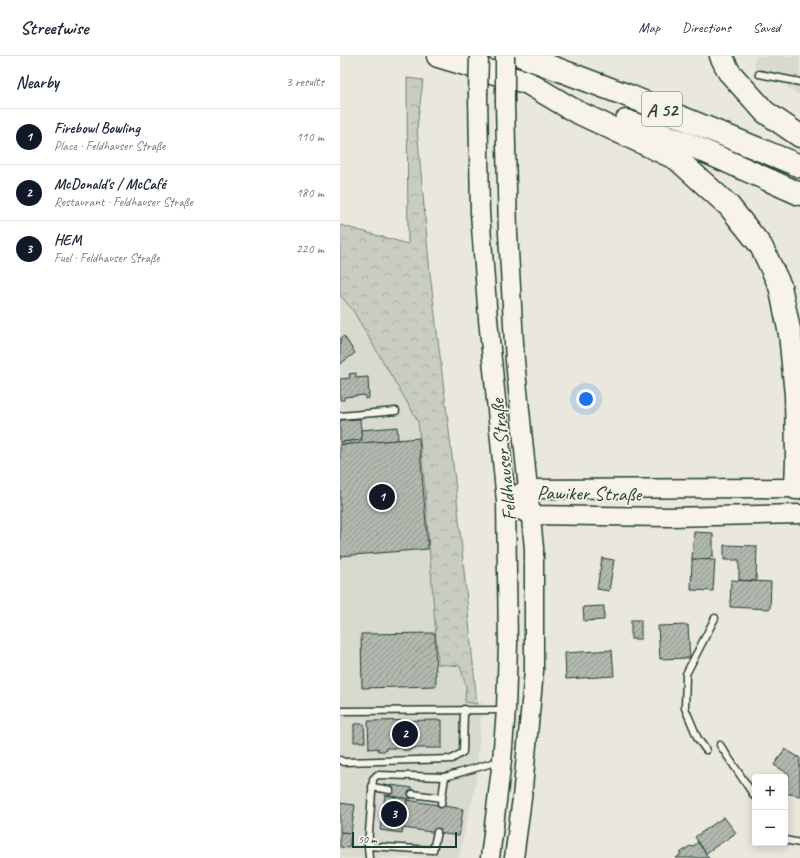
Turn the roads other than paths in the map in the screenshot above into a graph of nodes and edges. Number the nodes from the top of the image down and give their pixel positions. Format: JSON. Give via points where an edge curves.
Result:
{"nodes":[{"id":1,"x":438,"y":56,"type":"edge"},
{"id":2,"x":479,"y":56,"type":"edge"},
{"id":3,"x":505,"y":56,"type":"edge"},
{"id":4,"x":522,"y":56,"type":"edge"},
{"id":5,"x":721,"y":56,"type":"edge"},
{"id":6,"x":759,"y":74,"type":"dead end"},
{"id":7,"x":800,"y":82,"type":"edge"},
{"id":8,"x":528,"y":83,"type":"junction"},
{"id":9,"x":800,"y":136,"type":"edge"},
{"id":10,"x":800,"y":166,"type":"edge"},
{"id":11,"x":800,"y":194,"type":"edge"},
{"id":12,"x":396,"y":411,"type":"dead end"},
{"id":13,"x":340,"y":416,"type":"edge"},
{"id":14,"x":796,"y":488,"type":"joint"},
{"id":15,"x":527,"y":489,"type":"junction"},
{"id":16,"x":506,"y":501,"type":"junction"},
{"id":17,"x":800,"y":514,"type":"edge"},
{"id":18,"x":530,"y":515,"type":"junction"},
{"id":19,"x":715,"y":618,"type":"dead end"},
{"id":20,"x":464,"y":709,"type":"junction"},
{"id":21,"x":506,"y":710,"type":"junction"},
{"id":22,"x":340,"y":711,"type":"edge"},
{"id":23,"x":720,"y":745,"type":"dead end"},
{"id":24,"x":706,"y":750,"type":"dead end"},
{"id":25,"x":340,"y":760,"type":"edge"},
{"id":26,"x":502,"y":760,"type":"junction"},
{"id":27,"x":445,"y":777,"type":"junction"},
{"id":28,"x":372,"y":787,"type":"junction"},
{"id":29,"x":390,"y":790,"type":"dead end"},
{"id":30,"x":752,"y":793,"type":"edge"},
{"id":31,"x":412,"y":794,"type":"dead end"},
{"id":32,"x":437,"y":832,"type":"dead end"},
{"id":33,"x":788,"y":841,"type":"edge"},
{"id":34,"x":800,"y":843,"type":"edge"},
{"id":35,"x":368,"y":846,"type":"junction"},
{"id":36,"x":369,"y":858,"type":"edge"},
{"id":37,"x":490,"y":858,"type":"edge"},
{"id":38,"x":514,"y":858,"type":"edge"}],
"edges":[{"from":1,"to":8,"type":"highway","number":"A 52"},
{"from":2,"to":16,"type":"main road","name":"Feldhauser Straße","bridge":true,"via":[[480,213]]},
{"from":3,"to":15,"type":"main road","name":"Feldhauser Straße","bridge":true,"via":[[508,233],[514,346]]},
{"from":4,"to":10,"type":"highway","number":"A 52","via":[[629,96]]},
{"from":5,"to":9,"type":"highway","via":[[729,72],[765,112]]},
{"from":6,"to":7,"type":"lane"},
{"from":8,"to":11,"type":"highway","number":"A 52","via":[[686,143]]},
{"from":8,"to":14,"type":"highway","via":[[575,111],[677,159],[729,206],[761,246],[780,286],[790,334],[796,394]]},
{"from":12,"to":13,"type":"lane"},
{"from":14,"to":15,"type":"main road","name":"Pawiker Straße"},
{"from":15,"to":16,"type":"main road","name":"Pawiker Straße"},
{"from":15,"to":18,"type":"main road","name":"Feldhauser Straße"},
{"from":16,"to":18,"type":"main road","name":"Pawiker Straße"},
{"from":16,"to":21,"type":"main road","name":"Feldhauser Straße"},
{"from":17,"to":18,"type":"main road","name":"Pawiker Straße","via":[[669,517]]},
{"from":18,"to":38,"type":"main road","name":"Feldhauser Straße","via":[[534,548],[534,670]]},
{"from":19,"to":24,"type":"lane","via":[[686,674],[685,708],[698,739]]},
{"from":20,"to":21,"type":"lane"},
{"from":20,"to":22,"type":"lane"},
{"from":20,"to":25,"type":"lane","via":[[463,752],[452,759],[344,762]]},
{"from":21,"to":26,"type":"main road","name":"Feldhauser Straße"},
{"from":23,"to":30,"type":"lane"},
{"from":26,"to":27,"type":"lane"},
{"from":26,"to":37,"type":"main road","name":"Feldhauser Straße"},
{"from":27,"to":28,"type":"lane","via":[[377,775]]},
{"from":27,"to":31,"type":"lane","via":[[442,801]]},
{"from":28,"to":29,"type":"lane"},
{"from":28,"to":35,"type":"lane"},
{"from":32,"to":35,"type":"lane","via":[[433,850]]},
{"from":33,"to":34,"type":"lane"},
{"from":35,"to":36,"type":"lane"}]}
